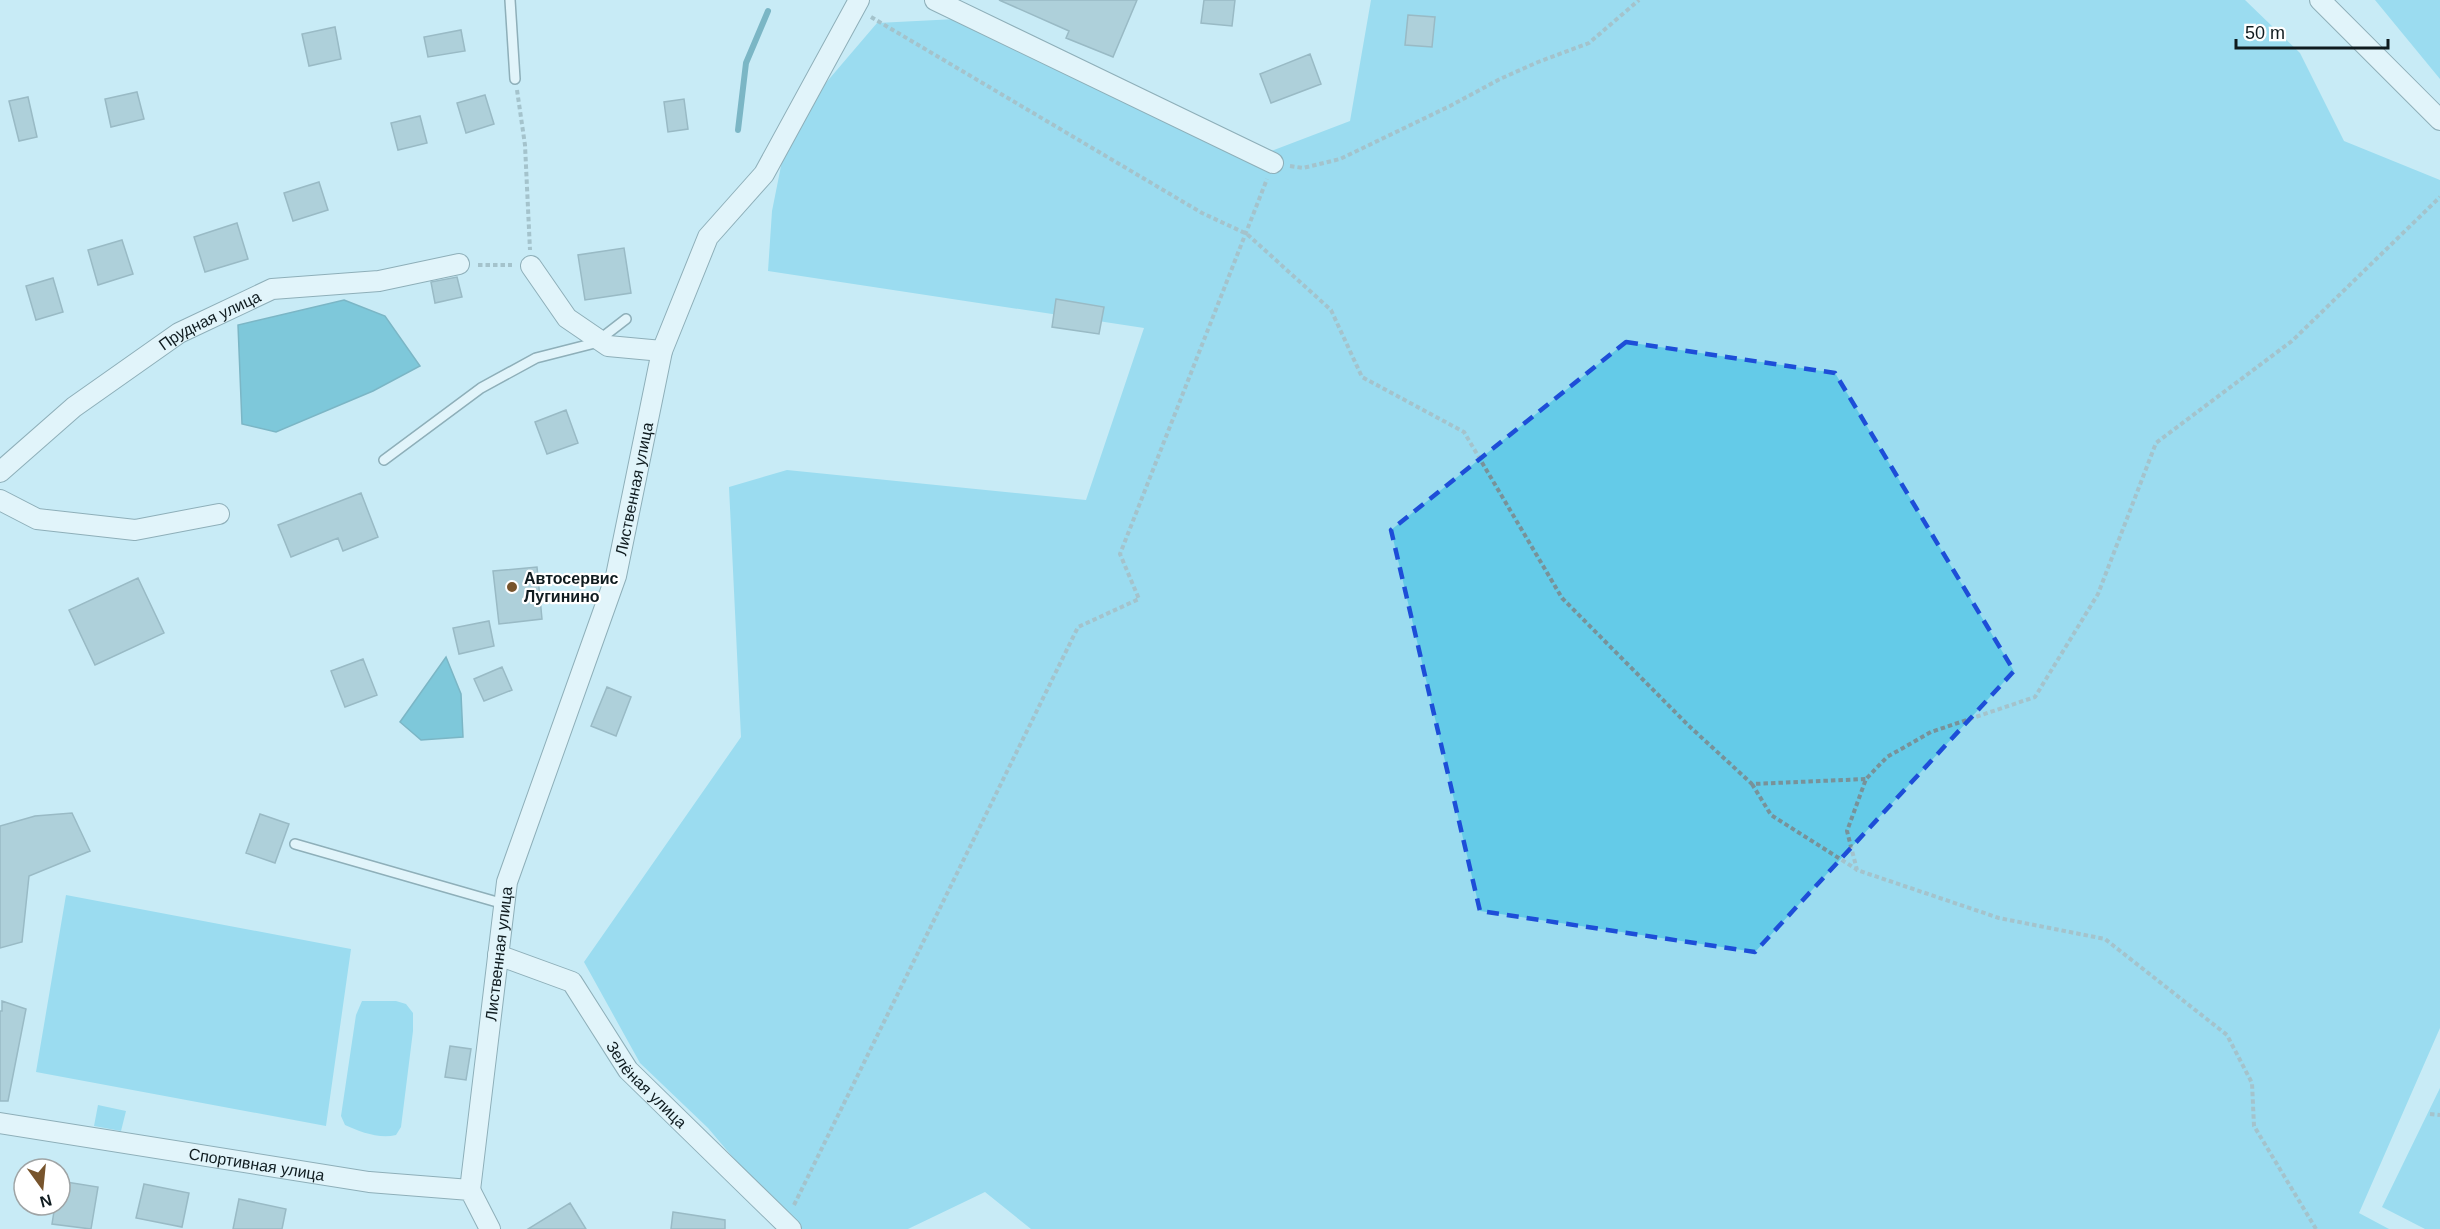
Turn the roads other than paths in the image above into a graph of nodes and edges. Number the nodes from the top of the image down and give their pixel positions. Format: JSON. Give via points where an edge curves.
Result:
{"nodes":[{"id":1,"x":510,"y":0,"type":"edge"},
{"id":2,"x":935,"y":0,"type":"edge"},
{"id":3,"x":2320,"y":0,"type":"edge"},
{"id":4,"x":857,"y":4,"type":"edge"},
{"id":5,"x":515,"y":79,"type":"road end"},
{"id":6,"x":2440,"y":120,"type":"edge"},
{"id":7,"x":1273,"y":163,"type":"road end"},
{"id":8,"x":459,"y":264,"type":"road end"},
{"id":9,"x":531,"y":266,"type":"road end"},
{"id":10,"x":626,"y":319,"type":"dead end"},
{"id":11,"x":599,"y":340,"type":"junction"},
{"id":12,"x":662,"y":351,"type":"junction"},
{"id":13,"x":384,"y":460,"type":"dead end"},
{"id":14,"x":0,"y":472,"type":"edge"},
{"id":15,"x":0,"y":500,"type":"edge"},
{"id":16,"x":219,"y":514,"type":"dead end"},
{"id":17,"x":295,"y":844,"type":"dead end"},
{"id":18,"x":504,"y":904,"type":"junction"},
{"id":19,"x":498,"y":955,"type":"junction"},
{"id":20,"x":0,"y":1123,"type":"edge"},
{"id":21,"x":470,"y":1190,"type":"junction"},
{"id":22,"x":788,"y":1226,"type":"edge"},
{"id":23,"x":490,"y":1229,"type":"edge"}],
"edges":[{"from":1,"to":5,"type":"lane"},
{"from":2,"to":7,"type":"street"},
{"from":3,"to":6,"type":"street"},
{"from":4,"to":12,"type":"street","name":"Лиственная улица","via":[[764,174],[708,237]]},
{"from":8,"to":14,"type":"street","name":"Прудная улица","via":[[379,281],[272,289],[179,333],[74,407]]},
{"from":9,"to":11,"type":"street","via":[[567,318]]},
{"from":10,"to":11,"type":"lane"},
{"from":11,"to":12,"type":"street","via":[[608,346]]},
{"from":11,"to":13,"type":"lane","via":[[536,358],[481,388]]},
{"from":12,"to":18,"type":"street","name":"Лиственная улица","via":[[616,576],[507,882]]},
{"from":15,"to":16,"type":"street","via":[[38,519],[135,530]]},
{"from":17,"to":18,"type":"lane"},
{"from":18,"to":19,"type":"street","name":"Лиственная улица","via":[[505,927]]},
{"from":19,"to":21,"type":"street","name":"Лиственная улица"},
{"from":19,"to":22,"type":"street","name":"Зелёная улица","via":[[572,982],[628,1070]]},
{"from":20,"to":21,"type":"street","name":"Спортивная улица","via":[[369,1182]]},
{"from":21,"to":23,"type":"street"}]}
